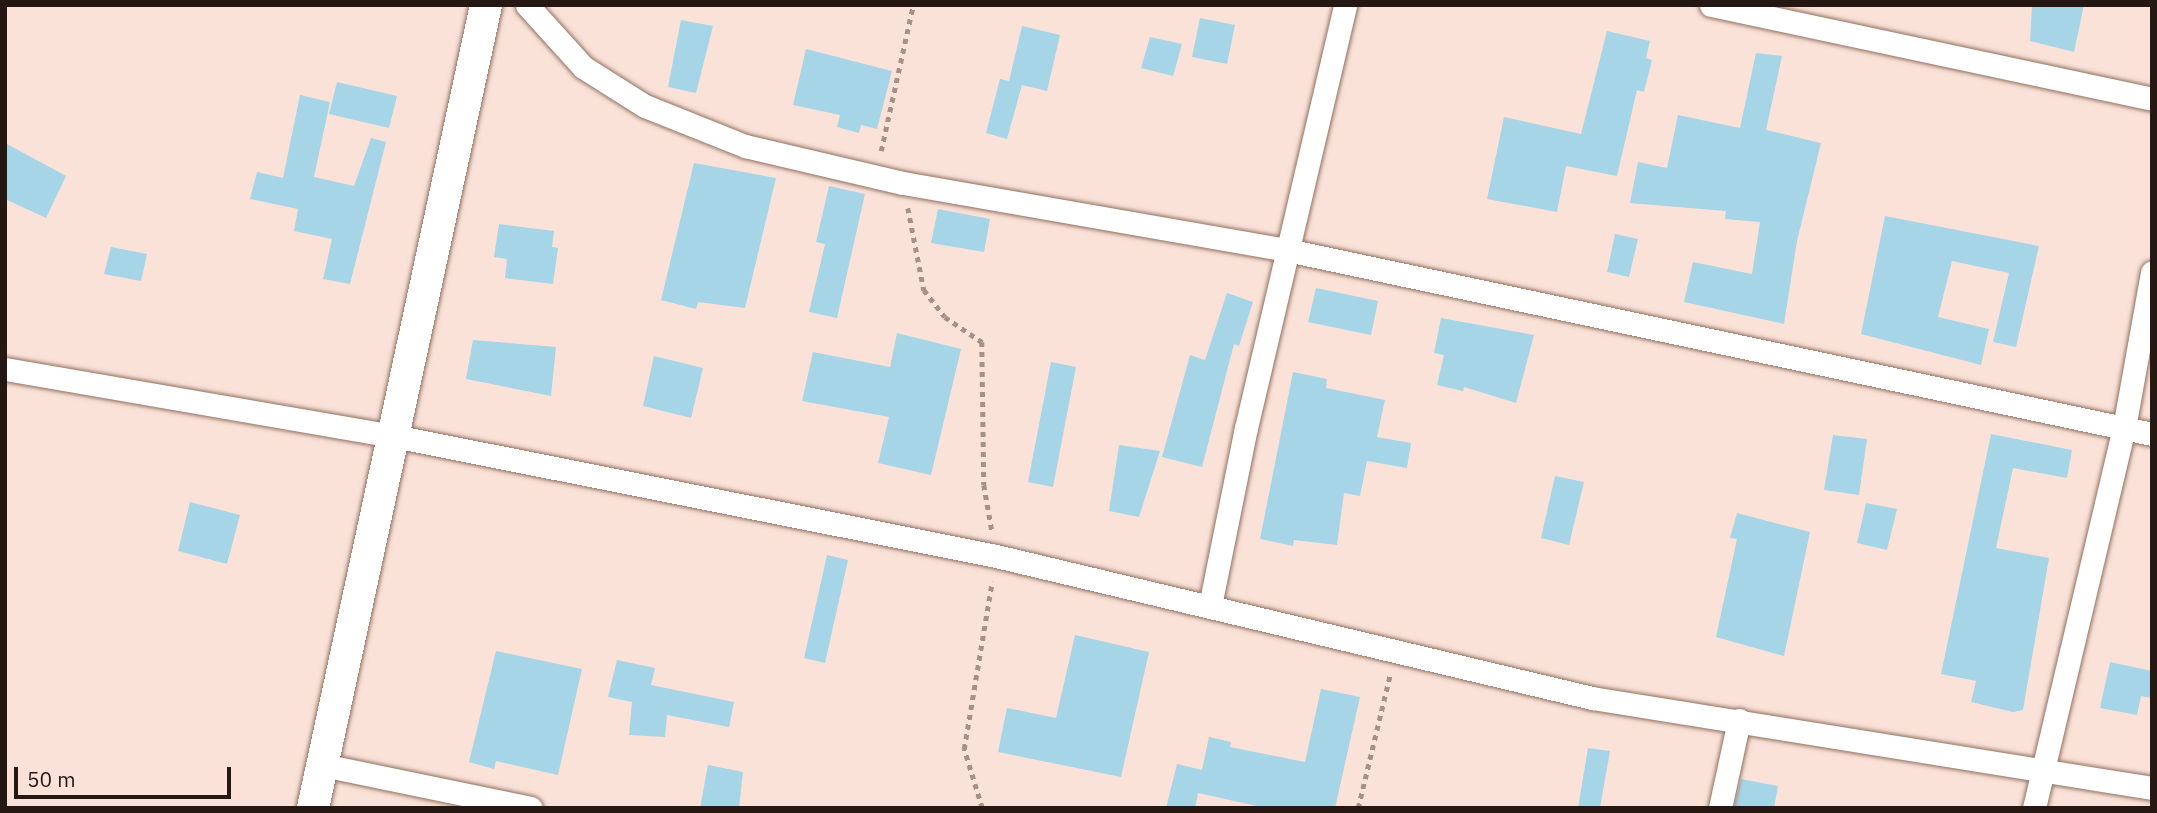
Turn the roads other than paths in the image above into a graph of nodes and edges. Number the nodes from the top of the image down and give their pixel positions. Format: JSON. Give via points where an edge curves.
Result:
{"nodes":[{"id":1,"x":486,"y":5,"type":"edge"},
{"id":2,"x":527,"y":5,"type":"edge"},
{"id":3,"x":1345,"y":5,"type":"edge"},
{"id":4,"x":1711,"y":5,"type":"edge"},
{"id":5,"x":2152,"y":99,"type":"edge"},
{"id":6,"x":1287,"y":250,"type":"junction"},
{"id":7,"x":2152,"y":272,"type":"edge"},
{"id":8,"x":5,"y":369,"type":"edge"},
{"id":9,"x":2124,"y":428,"type":"junction"},
{"id":10,"x":2152,"y":434,"type":"edge"},
{"id":11,"x":394,"y":436,"type":"junction"},
{"id":12,"x":1210,"y":606,"type":"junction"},
{"id":13,"x":1738,"y":720,"type":"junction"},
{"id":14,"x":323,"y":765,"type":"junction"},
{"id":15,"x":2041,"y":772,"type":"junction"},
{"id":16,"x":2152,"y":788,"type":"edge"},
{"id":17,"x":313,"y":808,"type":"edge"},
{"id":18,"x":531,"y":808,"type":"edge"},
{"id":19,"x":1720,"y":808,"type":"edge"},
{"id":20,"x":2034,"y":808,"type":"edge"}],
"edges":[{"from":1,"to":11,"type":"street"},
{"from":2,"to":6,"type":"street","via":[[583,67],[645,106],[745,146],[903,183]]},
{"from":3,"to":6,"type":"street"},
{"from":4,"to":5,"type":"street"},
{"from":6,"to":9,"type":"street"},
{"from":6,"to":12,"type":"street"},
{"from":7,"to":9,"type":"street"},
{"from":8,"to":11,"type":"street"},
{"from":9,"to":10,"type":"street"},
{"from":9,"to":15,"type":"street"},
{"from":11,"to":12,"type":"street","via":[[996,556]]},
{"from":11,"to":14,"type":"street"},
{"from":12,"to":13,"type":"street","via":[[1592,698]]},
{"from":13,"to":15,"type":"street"},
{"from":13,"to":19,"type":"street"},
{"from":14,"to":17,"type":"street"},
{"from":14,"to":18,"type":"street"},
{"from":15,"to":16,"type":"street"},
{"from":15,"to":20,"type":"street"}]}
